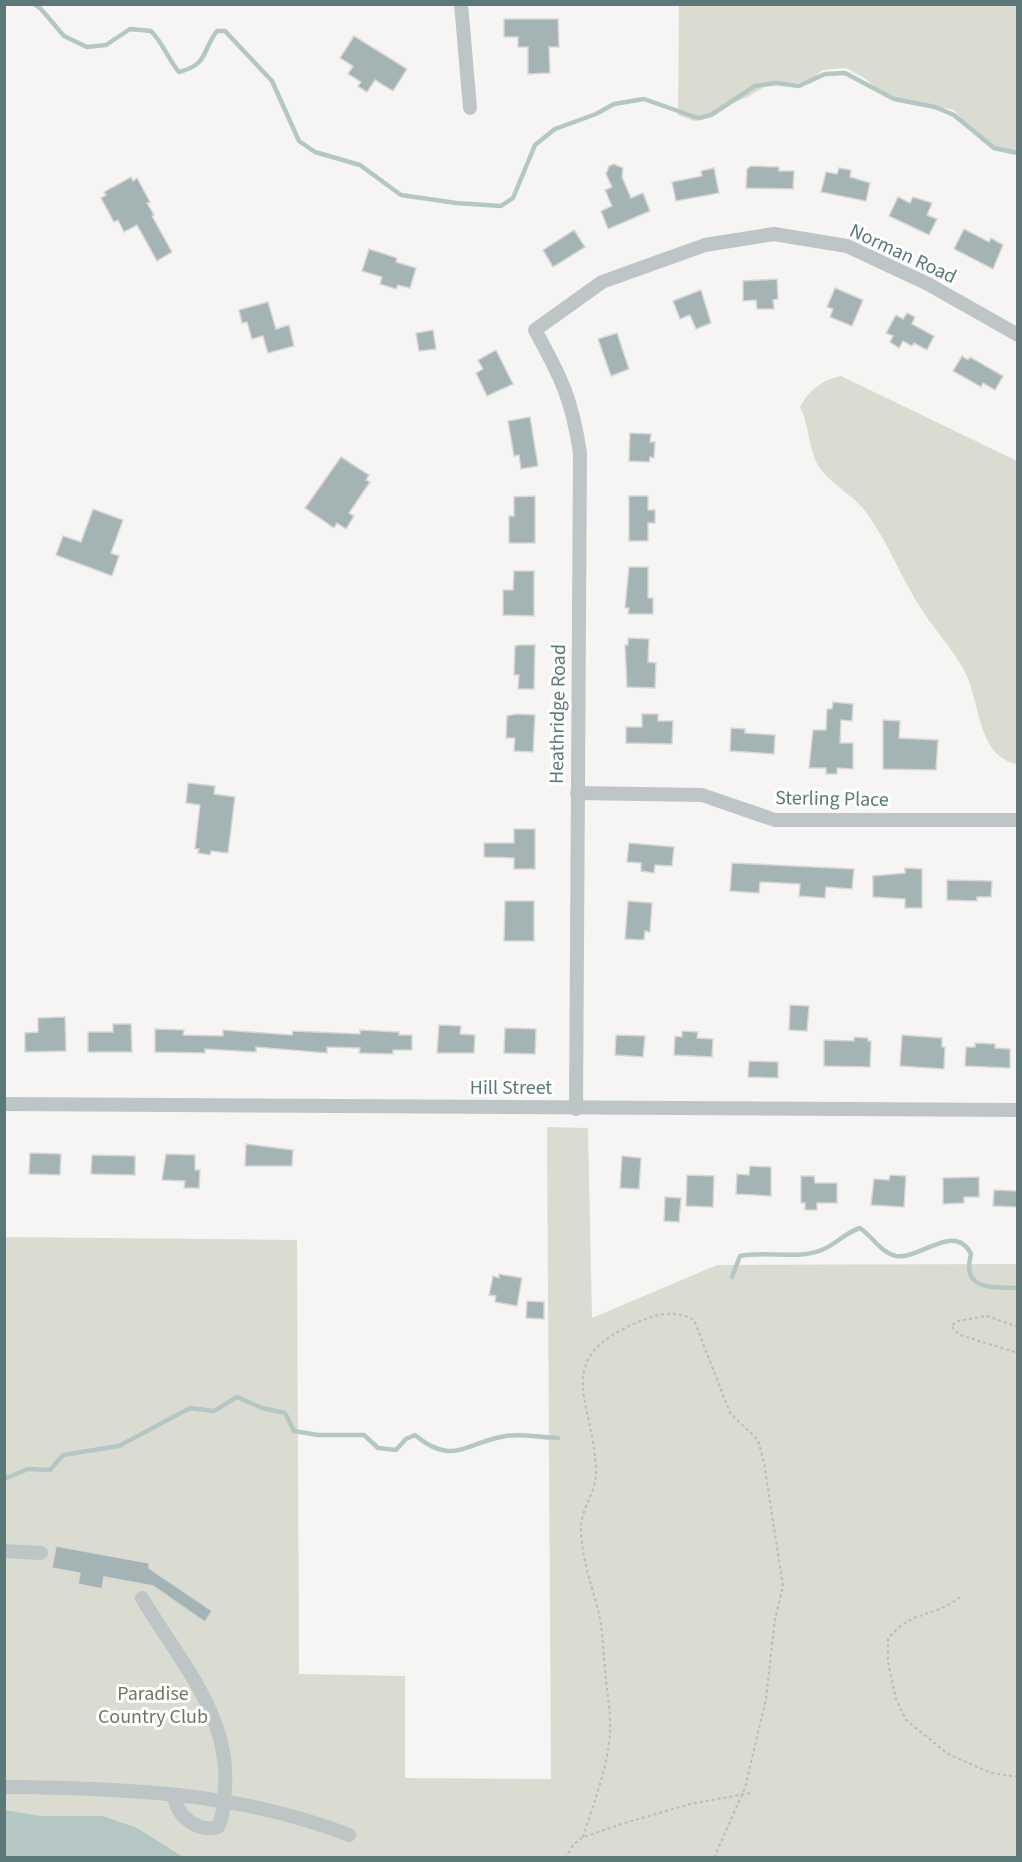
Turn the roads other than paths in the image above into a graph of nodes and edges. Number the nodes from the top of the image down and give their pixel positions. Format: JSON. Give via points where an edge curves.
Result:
{"nodes":[{"id":1,"x":461,"y":4,"type":"edge"},
{"id":2,"x":470,"y":108,"type":"dead end"},
{"id":3,"x":535,"y":330,"type":"joint"},
{"id":4,"x":1017,"y":335,"type":"edge"},
{"id":5,"x":577,"y":793,"type":"junction"},
{"id":6,"x":1017,"y":820,"type":"edge"},
{"id":7,"x":4,"y":1104,"type":"edge"},
{"id":8,"x":576,"y":1109,"type":"junction"},
{"id":9,"x":1017,"y":1110,"type":"edge"},
{"id":10,"x":4,"y":1551,"type":"edge"},
{"id":11,"x":41,"y":1553,"type":"dead end"},
{"id":12,"x":142,"y":1598,"type":"dead end"},
{"id":13,"x":4,"y":1788,"type":"edge"},
{"id":14,"x":174,"y":1795,"type":"junction"},
{"id":15,"x":224,"y":1802,"type":"junction"},
{"id":16,"x":350,"y":1835,"type":"dead end"}],
"edges":[{"from":1,"to":2,"type":"street"},
{"from":3,"to":4,"type":"street","name":"Norman Road","via":[[602,282],[705,244],[774,234],[847,246],[927,284]]},
{"from":3,"to":5,"type":"street","name":"Heathridge Road","via":[[564,382],[574,414],[579,453]]},
{"from":5,"to":6,"type":"street","name":"Sterling Place","via":[[702,795],[775,820]]},
{"from":5,"to":8,"type":"street","name":"Heathridge Road"},
{"from":7,"to":8,"type":"street","name":"Hill Street"},
{"from":8,"to":9,"type":"street","name":"Hill Street"},
{"from":10,"to":11,"type":"street"},
{"from":12,"to":15,"type":"street","via":[[212,1713],[223,1744]]},
{"from":13,"to":14,"type":"street","via":[[67,1786]]},
{"from":14,"to":15,"type":"street"},
{"from":14,"to":15,"type":"street","via":[[188,1819],[198,1828],[209,1830],[218,1827],[223,1818]]},
{"from":15,"to":16,"type":"street","via":[[283,1813]]}]}
